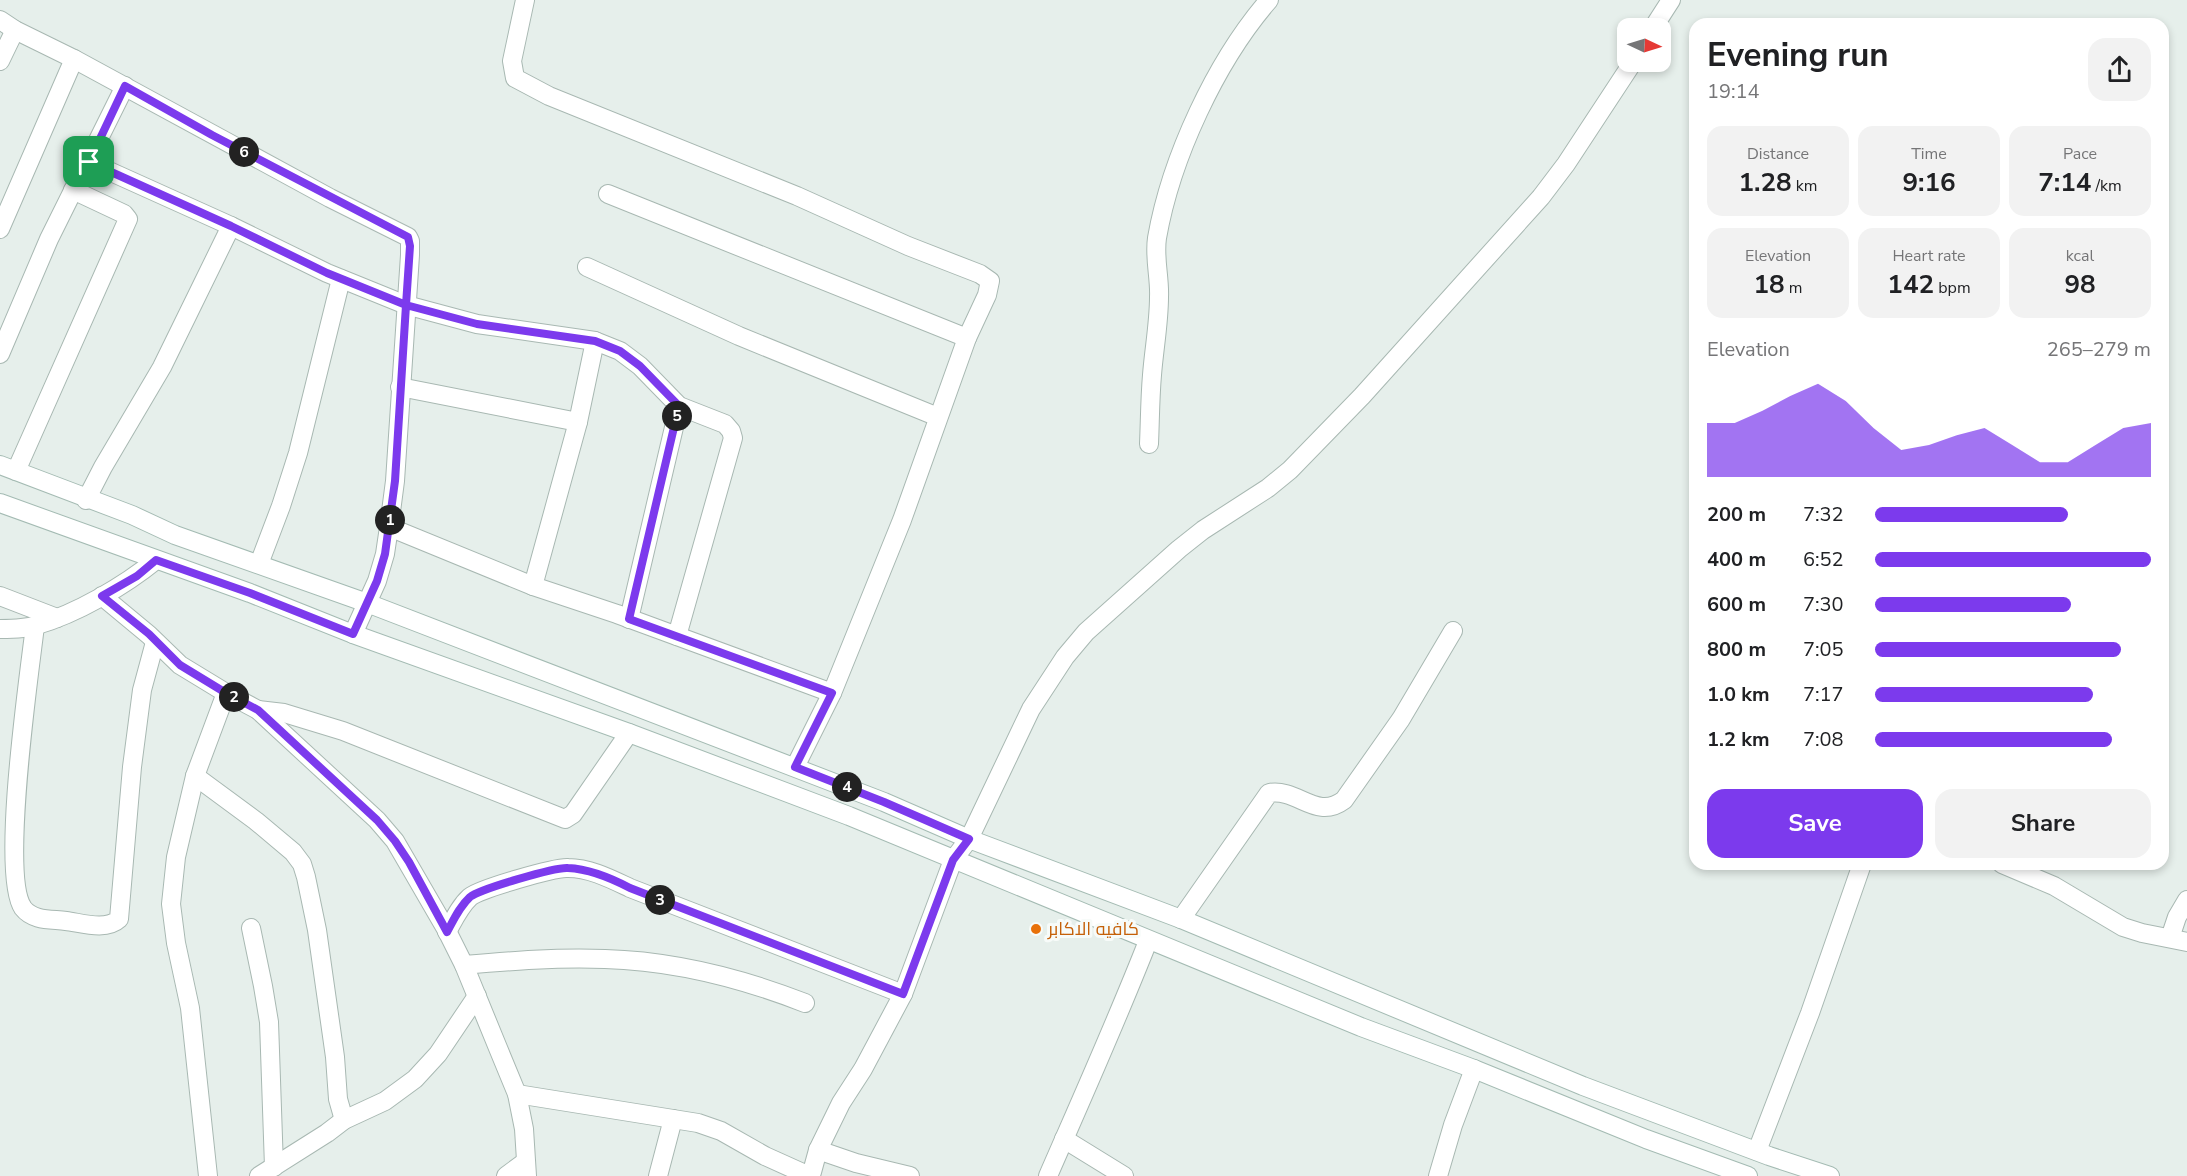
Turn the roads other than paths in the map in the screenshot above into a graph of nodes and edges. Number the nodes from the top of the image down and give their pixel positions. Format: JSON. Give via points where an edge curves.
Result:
{"nodes":[{"id":1,"x":525,"y":0,"type":"edge"},
{"id":2,"x":1269,"y":0,"type":"edge"},
{"id":3,"x":1671,"y":0,"type":"edge"},
{"id":4,"x":1659,"y":18,"type":"edge"},
{"id":5,"x":7,"y":25,"type":"edge"},
{"id":6,"x":74,"y":59,"type":"junction"},
{"id":7,"x":0,"y":61,"type":"edge"},
{"id":8,"x":1626,"y":72,"type":"edge"},
{"id":9,"x":125,"y":86,"type":"junction"},
{"id":10,"x":89,"y":162,"type":"junction"},
{"id":11,"x":73,"y":190,"type":"junction"},
{"id":12,"x":608,"y":194,"type":"dead end"},
{"id":13,"x":231,"y":226,"type":"junction"},
{"id":14,"x":0,"y":229,"type":"edge"},
{"id":15,"x":587,"y":267,"type":"dead end"},
{"id":16,"x":341,"y":279,"type":"junction"},
{"id":17,"x":406,"y":305,"type":"junction"},
{"id":18,"x":967,"y":338,"type":"junction"},
{"id":19,"x":595,"y":341,"type":"junction"},
{"id":20,"x":0,"y":354,"type":"edge"},
{"id":21,"x":400,"y":387,"type":"junction"},
{"id":22,"x":679,"y":406,"type":"junction"},
{"id":23,"x":938,"y":417,"type":"junction"},
{"id":24,"x":578,"y":422,"type":"junction"},
{"id":25,"x":1149,"y":444,"type":"dead end"},
{"id":26,"x":8,"y":468,"type":"edge"},
{"id":27,"x":87,"y":500,"type":"junction"},
{"id":28,"x":0,"y":503,"type":"edge"},
{"id":29,"x":389,"y":527,"type":"junction"},
{"id":30,"x":156,"y":560,"type":"junction"},
{"id":31,"x":259,"y":564,"type":"junction"},
{"id":32,"x":533,"y":586,"type":"junction"},
{"id":33,"x":0,"y":596,"type":"edge"},
{"id":34,"x":102,"y":596,"type":"junction"},
{"id":35,"x":367,"y":603,"type":"junction"},
{"id":36,"x":57,"y":618,"type":"junction"},
{"id":37,"x":629,"y":619,"type":"junction"},
{"id":38,"x":35,"y":626,"type":"junction"},
{"id":39,"x":0,"y":629,"type":"edge"},
{"id":40,"x":1453,"y":630,"type":"dead end"},
{"id":41,"x":353,"y":634,"type":"junction"},
{"id":42,"x":678,"y":636,"type":"junction"},
{"id":43,"x":155,"y":642,"type":"junction"},
{"id":44,"x":226,"y":693,"type":"junction"},
{"id":45,"x":832,"y":693,"type":"junction"},
{"id":46,"x":258,"y":710,"type":"junction"},
{"id":47,"x":629,"y":733,"type":"junction"},
{"id":48,"x":795,"y":767,"type":"junction"},
{"id":49,"x":195,"y":776,"type":"junction"},
{"id":50,"x":969,"y":839,"type":"junction"},
{"id":51,"x":953,"y":860,"type":"junction"},
{"id":52,"x":1860,"y":870,"type":"edge"},
{"id":53,"x":2016,"y":870,"type":"edge"},
{"id":54,"x":2187,"y":900,"type":"edge"},
{"id":55,"x":1181,"y":920,"type":"junction"},
{"id":56,"x":251,"y":928,"type":"dead end"},
{"id":57,"x":447,"y":932,"type":"junction"},
{"id":58,"x":1148,"y":940,"type":"junction"},
{"id":59,"x":2178,"y":940,"type":"edge"},
{"id":60,"x":464,"y":964,"type":"junction"},
{"id":61,"x":903,"y":994,"type":"junction"},
{"id":62,"x":477,"y":996,"type":"junction"},
{"id":63,"x":805,"y":1003,"type":"dead end"},
{"id":64,"x":1474,"y":1069,"type":"junction"},
{"id":65,"x":517,"y":1094,"type":"junction"},
{"id":66,"x":673,"y":1119,"type":"junction"},
{"id":67,"x":344,"y":1120,"type":"junction"},
{"id":68,"x":1064,"y":1139,"type":"junction"},
{"id":69,"x":818,"y":1150,"type":"junction"},
{"id":70,"x":1756,"y":1151,"type":"junction"},
{"id":71,"x":526,"y":1169,"type":"edge"},
{"id":72,"x":267,"y":1172,"type":"edge"},
{"id":73,"x":208,"y":1176,"type":"edge"},
{"id":74,"x":506,"y":1176,"type":"edge"},
{"id":75,"x":658,"y":1176,"type":"edge"},
{"id":76,"x":910,"y":1176,"type":"edge"},
{"id":77,"x":1048,"y":1176,"type":"edge"},
{"id":78,"x":1124,"y":1176,"type":"edge"},
{"id":79,"x":1438,"y":1176,"type":"edge"},
{"id":80,"x":1748,"y":1176,"type":"edge"},
{"id":81,"x":1830,"y":1176,"type":"edge"}],
"edges":[{"from":1,"to":18,"type":"street","via":[[512,62],[515,78],[549,96],[786,191],[987,278],[991,283]]},
{"from":2,"to":25,"type":"street","via":[[1228,58],[1180,151],[1171,180],[1157,239],[1160,295]]},
{"from":3,"to":4,"type":"street"},
{"from":5,"to":6,"type":"street"},
{"from":5,"to":7,"type":"street"},
{"from":6,"to":9,"type":"street"},
{"from":6,"to":14,"type":"street"},
{"from":8,"to":50,"type":"street","via":[[1541,197],[1362,396],[1290,470],[1179,549],[1079,641],[1031,709]]},
{"from":9,"to":10,"type":"street"},
{"from":9,"to":17,"type":"street","via":[[408,237]]},
{"from":10,"to":11,"type":"street"},
{"from":10,"to":13,"type":"street"},
{"from":11,"to":20,"type":"street"},
{"from":11,"to":26,"type":"street","via":[[128,219]]},
{"from":12,"to":18,"type":"street"},
{"from":13,"to":16,"type":"street"},
{"from":13,"to":27,"type":"street","via":[[162,367]]},
{"from":15,"to":23,"type":"street","via":[[739,336]]},
{"from":16,"to":17,"type":"street"},
{"from":16,"to":31,"type":"street","via":[[298,453]]},
{"from":17,"to":19,"type":"street","via":[[477,324]]},
{"from":17,"to":21,"type":"street"},
{"from":18,"to":23,"type":"street"},
{"from":19,"to":22,"type":"street","via":[[620,351],[640,366]]},
{"from":19,"to":24,"type":"street"},
{"from":21,"to":24,"type":"street"},
{"from":21,"to":29,"type":"street"},
{"from":22,"to":37,"type":"street"},
{"from":22,"to":42,"type":"street","via":[[725,424],[733,438]]},
{"from":23,"to":45,"type":"street","via":[[902,520]]},
{"from":24,"to":32,"type":"street"},
{"from":26,"to":27,"type":"street"},
{"from":27,"to":31,"type":"street"},
{"from":28,"to":30,"type":"street"},
{"from":29,"to":32,"type":"street"},
{"from":29,"to":35,"type":"street","via":[[385,554]]},
{"from":30,"to":34,"type":"street"},
{"from":30,"to":41,"type":"street"},
{"from":31,"to":35,"type":"street"},
{"from":32,"to":37,"type":"street"},
{"from":33,"to":36,"type":"street"},
{"from":34,"to":36,"type":"street"},
{"from":34,"to":43,"type":"street"},
{"from":35,"to":41,"type":"street"},
{"from":35,"to":48,"type":"street"},
{"from":36,"to":38,"type":"street"},
{"from":37,"to":42,"type":"street"},
{"from":38,"to":39,"type":"street"},
{"from":38,"to":43,"type":"street","via":[[12,816],[11,859],[21,907],[37,918],[108,925],[118,919],[142,690]]},
{"from":40,"to":55,"type":"street","via":[[1401,719],[1344,800],[1334,807],[1318,807],[1283,793],[1269,794]]},
{"from":41,"to":47,"type":"street"},
{"from":42,"to":45,"type":"street"},
{"from":43,"to":44,"type":"street","via":[[180,665]]},
{"from":44,"to":46,"type":"street"},
{"from":44,"to":49,"type":"street"},
{"from":45,"to":48,"type":"street"},
{"from":46,"to":47,"type":"street","via":[[285,713],[343,731],[565,819],[573,814]]},
{"from":46,"to":57,"type":"street","via":[[395,841]]},
{"from":47,"to":51,"type":"street","via":[[849,816]]},
{"from":48,"to":50,"type":"street"},
{"from":49,"to":67,"type":"street","via":[[271,833],[302,864],[317,930],[338,1100]]},
{"from":49,"to":73,"type":"street","via":[[176,858],[171,904],[190,1008]]},
{"from":50,"to":51,"type":"street"},
{"from":50,"to":55,"type":"street"},
{"from":51,"to":58,"type":"street"},
{"from":51,"to":61,"type":"street"},
{"from":52,"to":70,"type":"street"},
{"from":53,"to":59,"type":"street","via":[[2054,886],[2123,927]]},
{"from":54,"to":59,"type":"street","via":[[2177,917]]},
{"from":55,"to":70,"type":"street","via":[[1583,1086]]},
{"from":56,"to":72,"type":"street","via":[[269,1023]]},
{"from":57,"to":60,"type":"street"},
{"from":57,"to":61,"type":"street","via":[[471,896],[486,888],[561,868],[576,868]]},
{"from":58,"to":64,"type":"street"},
{"from":58,"to":68,"type":"street"},
{"from":60,"to":62,"type":"street"},
{"from":60,"to":63,"type":"street","via":[[605,958],[655,963],[696,969]]},
{"from":61,"to":69,"type":"street"},
{"from":62,"to":65,"type":"street"},
{"from":62,"to":67,"type":"street","via":[[416,1079],[385,1101]]},
{"from":64,"to":79,"type":"street"},
{"from":64,"to":80,"type":"street"},
{"from":65,"to":66,"type":"street"},
{"from":65,"to":71,"type":"street"},
{"from":66,"to":69,"type":"street","via":[[721,1131],[805,1174],[812,1172]]},
{"from":66,"to":75,"type":"street"},
{"from":67,"to":72,"type":"street"},
{"from":68,"to":77,"type":"street"},
{"from":68,"to":78,"type":"street"},
{"from":69,"to":76,"type":"street"},
{"from":70,"to":81,"type":"street"},
{"from":71,"to":74,"type":"street"}]}
